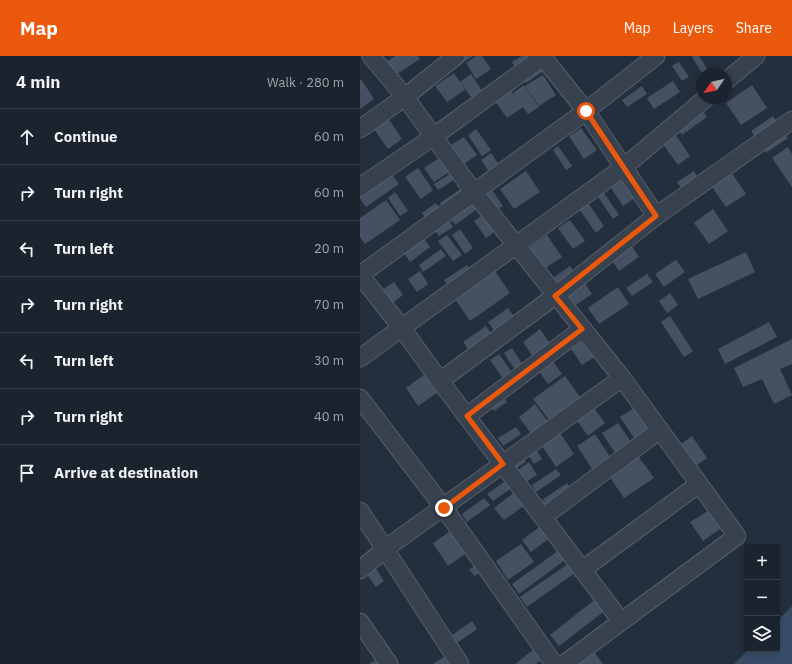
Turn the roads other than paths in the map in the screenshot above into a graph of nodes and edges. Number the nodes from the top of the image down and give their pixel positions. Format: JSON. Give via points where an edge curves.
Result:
{"nodes":[{"id":1,"x":456,"y":56,"type":"edge"},
{"id":2,"x":543,"y":56,"type":"edge"},
{"id":3,"x":656,"y":56,"type":"edge"},
{"id":4,"x":756,"y":56,"type":"edge"},
{"id":5,"x":368,"y":60,"type":"edge"},
{"id":6,"x":732,"y":77,"type":"edge"},
{"id":7,"x":405,"y":97,"type":"junction"},
{"id":8,"x":699,"y":104,"type":"edge"},
{"id":9,"x":586,"y":111,"type":"junction"},
{"id":10,"x":792,"y":120,"type":"edge"},
{"id":11,"x":360,"y":128,"type":"edge"},
{"id":12,"x":433,"y":137,"type":"junction"},
{"id":13,"x":624,"y":167,"type":"junction"},
{"id":14,"x":360,"y":187,"type":"edge"},
{"id":15,"x":473,"y":191,"type":"junction"},
{"id":16,"x":656,"y":216,"type":"junction"},
{"id":17,"x":516,"y":246,"type":"junction"},
{"id":18,"x":360,"y":275,"type":"edge"},
{"id":19,"x":555,"y":296,"type":"junction"},
{"id":20,"x":401,"y":327,"type":"junction"},
{"id":21,"x":582,"y":329,"type":"junction"},
{"id":22,"x":360,"y":358,"type":"edge"},
{"id":23,"x":622,"y":378,"type":"junction"},
{"id":24,"x":440,"y":381,"type":"junction"},
{"id":25,"x":360,"y":398,"type":"edge"},
{"id":26,"x":467,"y":416,"type":"junction"},
{"id":27,"x":660,"y":430,"type":"junction"},
{"id":28,"x":503,"y":464,"type":"junction"},
{"id":29,"x":699,"y":484,"type":"junction"},
{"id":30,"x":444,"y":508,"type":"junction"},
{"id":31,"x":360,"y":511,"type":"edge"},
{"id":32,"x":543,"y":517,"type":"junction"},
{"id":33,"x":385,"y":549,"type":"junction"},
{"id":34,"x":360,"y":570,"type":"edge"},
{"id":35,"x":582,"y":570,"type":"junction"},
{"id":36,"x":621,"y":621,"type":"junction"},
{"id":37,"x":360,"y":622,"type":"edge"},
{"id":38,"x":389,"y":664,"type":"edge"},
{"id":39,"x":460,"y":664,"type":"edge"},
{"id":40,"x":554,"y":664,"type":"edge"},
{"id":41,"x":564,"y":664,"type":"edge"}],
"edges":[{"from":1,"to":7,"type":"street"},
{"from":2,"to":9,"type":"street"},
{"from":2,"to":12,"type":"street"},
{"from":3,"to":9,"type":"street"},
{"from":4,"to":6,"type":"street"},
{"from":5,"to":7,"type":"street"},
{"from":7,"to":11,"type":"street"},
{"from":7,"to":12,"type":"street"},
{"from":8,"to":13,"type":"street"},
{"from":9,"to":13,"type":"street"},
{"from":9,"to":15,"type":"street"},
{"from":10,"to":16,"type":"street"},
{"from":12,"to":14,"type":"street"},
{"from":12,"to":15,"type":"street"},
{"from":13,"to":16,"type":"street"},
{"from":13,"to":17,"type":"street"},
{"from":15,"to":17,"type":"street"},
{"from":15,"to":18,"type":"street"},
{"from":16,"to":19,"type":"street"},
{"from":17,"to":19,"type":"street"},
{"from":17,"to":20,"type":"street"},
{"from":18,"to":20,"type":"street"},
{"from":19,"to":21,"type":"street"},
{"from":19,"to":24,"type":"street"},
{"from":20,"to":22,"type":"street"},
{"from":20,"to":24,"type":"street"},
{"from":21,"to":23,"type":"street"},
{"from":21,"to":26,"type":"street"},
{"from":23,"to":27,"type":"street"},
{"from":23,"to":28,"type":"street"},
{"from":24,"to":26,"type":"street"},
{"from":25,"to":30,"type":"street"},
{"from":26,"to":28,"type":"street"},
{"from":27,"to":29,"type":"street"},
{"from":27,"to":32,"type":"street"},
{"from":28,"to":30,"type":"street"},
{"from":28,"to":32,"type":"street"},
{"from":29,"to":35,"type":"street"},
{"from":29,"to":36,"type":"street","via":[[737,536]]},
{"from":30,"to":33,"type":"street"},
{"from":30,"to":40,"type":"street"},
{"from":31,"to":33,"type":"street"},
{"from":32,"to":35,"type":"street"},
{"from":33,"to":34,"type":"street"},
{"from":33,"to":39,"type":"street"},
{"from":35,"to":36,"type":"street"},
{"from":36,"to":41,"type":"street"},
{"from":37,"to":38,"type":"street"}]}
